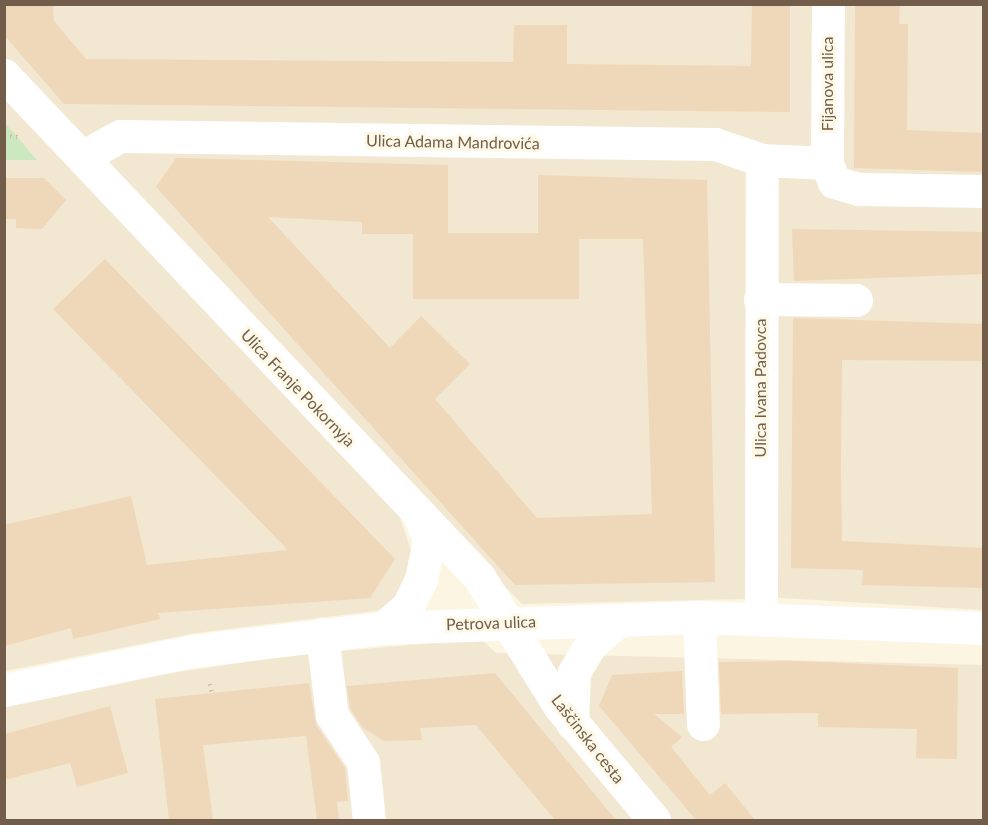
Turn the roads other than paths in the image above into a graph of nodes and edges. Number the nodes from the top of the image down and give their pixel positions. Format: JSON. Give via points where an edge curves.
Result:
{"nodes":[{"id":1,"x":828,"y":4,"type":"edge"},
{"id":2,"x":4,"y":75,"type":"edge"},
{"id":3,"x":82,"y":157,"type":"junction"},
{"id":4,"x":762,"y":160,"type":"junction"},
{"id":5,"x":827,"y":163,"type":"junction"},
{"id":6,"x":984,"y":191,"type":"edge"},
{"id":7,"x":760,"y":299,"type":"junction"},
{"id":8,"x":856,"y":300,"type":"dead end"},
{"id":9,"x":420,"y":516,"type":"junction"},
{"id":10,"x":699,"y":617,"type":"junction"},
{"id":11,"x":761,"y":617,"type":"junction"},
{"id":12,"x":619,"y":620,"type":"junction"},
{"id":13,"x":511,"y":622,"type":"junction"},
{"id":14,"x":383,"y":628,"type":"junction"},
{"id":15,"x":984,"y":628,"type":"edge"},
{"id":16,"x":322,"y":634,"type":"junction"},
{"id":17,"x":4,"y":690,"type":"edge"},
{"id":18,"x":572,"y":723,"type":"junction"},
{"id":19,"x":703,"y":724,"type":"dead end"},
{"id":20,"x":369,"y":820,"type":"edge"},
{"id":21,"x":654,"y":820,"type":"edge"}],
"edges":[{"from":1,"to":5,"type":"street","name":"Fijanova ulica"},
{"from":2,"to":3,"type":"street","name":"Ulica Franje Pokornyja"},
{"from":3,"to":4,"type":"street","name":"Ulica Adama Mandrovića","via":[[120,136],[715,144]]},
{"from":3,"to":9,"type":"street","name":"Ulica Franje Pokornyja"},
{"from":4,"to":5,"type":"street","name":"Ulica Adama Mandrovića"},
{"from":4,"to":7,"type":"street","name":"Ulica Ivana Padovca"},
{"from":5,"to":6,"type":"street","via":[[834,182],[859,189]]},
{"from":7,"to":8,"type":"street"},
{"from":7,"to":11,"type":"street","name":"Ulica Ivana Padovca"},
{"from":9,"to":13,"type":"street","name":"Ulica Franje Pokornyja","via":[[479,578]]},
{"from":9,"to":14,"type":"street","via":[[429,540],[422,579],[408,606]]},
{"from":10,"to":11,"type":"street","name":"Petrova ulica"},
{"from":10,"to":12,"type":"street","name":"Petrova ulica"},
{"from":10,"to":19,"type":"street"},
{"from":11,"to":15,"type":"street","name":"Petrova ulica"},
{"from":12,"to":13,"type":"street","name":"Petrova ulica"},
{"from":12,"to":18,"type":"street","via":[[602,631],[574,672]]},
{"from":13,"to":14,"type":"street","name":"Petrova ulica"},
{"from":13,"to":18,"type":"street","name":"Laščinska cesta"},
{"from":14,"to":16,"type":"street","name":"Petrova ulica"},
{"from":16,"to":17,"type":"street","name":"Petrova ulica","via":[[193,651]]},
{"from":16,"to":20,"type":"street","via":[[332,716],[363,762]]},
{"from":18,"to":21,"type":"street","name":"Laščinska cesta"}]}
